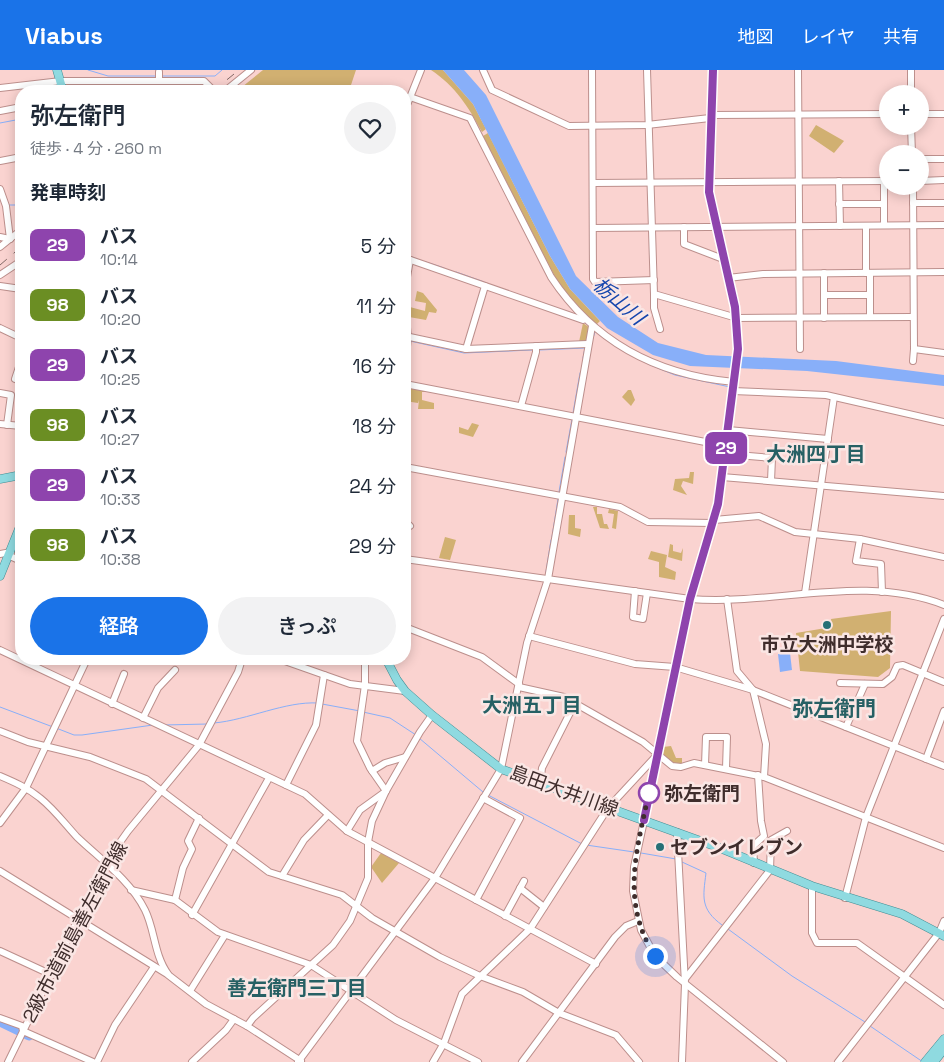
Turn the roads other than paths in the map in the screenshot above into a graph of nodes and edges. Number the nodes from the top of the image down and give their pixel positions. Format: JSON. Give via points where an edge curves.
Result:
{"nodes":[{"id":1,"x":57,"y":70,"type":"edge"},
{"id":2,"x":251,"y":70,"type":"edge"},
{"id":3,"x":421,"y":70,"type":"edge"},
{"id":4,"x":483,"y":70,"type":"edge"},
{"id":5,"x":592,"y":70,"type":"edge"},
{"id":6,"x":646,"y":70,"type":"edge"},
{"id":7,"x":713,"y":70,"type":"edge"},
{"id":8,"x":798,"y":70,"type":"edge"},
{"id":9,"x":911,"y":70,"type":"edge"},
{"id":10,"x":61,"y":81,"type":"junction"},
{"id":11,"x":39,"y":85,"type":"edge"},
{"id":12,"x":62,"y":85,"type":"edge"},
{"id":13,"x":208,"y":85,"type":"edge"},
{"id":14,"x":232,"y":85,"type":"edge"},
{"id":15,"x":911,"y":85,"type":"edge"},
{"id":16,"x":0,"y":88,"type":"edge"},
{"id":17,"x":15,"y":88,"type":"edge"},
{"id":18,"x":411,"y":95,"type":"edge"},
{"id":19,"x":411,"y":97,"type":"edge"},
{"id":20,"x":15,"y":108,"type":"edge"},
{"id":21,"x":0,"y":111,"type":"edge"},
{"id":22,"x":798,"y":114,"type":"junction"},
{"id":23,"x":879,"y":114,"type":"edge"},
{"id":24,"x":929,"y":114,"type":"edge"},
{"id":25,"x":944,"y":114,"type":"edge"},
{"id":26,"x":710,"y":116,"type":"junction"},
{"id":27,"x":593,"y":126,"type":"junction"},
{"id":28,"x":648,"y":126,"type":"junction"},
{"id":29,"x":15,"y":158,"type":"edge"},
{"id":30,"x":929,"y":159,"type":"edge"},
{"id":31,"x":944,"y":159,"type":"edge"},
{"id":32,"x":0,"y":161,"type":"edge"},
{"id":33,"x":929,"y":180,"type":"edge"},
{"id":34,"x":944,"y":180,"type":"edge"},
{"id":35,"x":839,"y":181,"type":"junction"},
{"id":36,"x":879,"y":181,"type":"edge"},
{"id":37,"x":708,"y":182,"type":"junction"},
{"id":38,"x":799,"y":182,"type":"junction"},
{"id":39,"x":593,"y":183,"type":"junction"},
{"id":40,"x":651,"y":183,"type":"junction"},
{"id":41,"x":0,"y":188,"type":"edge"},
{"id":42,"x":885,"y":195,"type":"edge"},
{"id":43,"x":912,"y":195,"type":"edge"},
{"id":44,"x":912,"y":203,"type":"junction"},
{"id":45,"x":944,"y":203,"type":"edge"},
{"id":46,"x":839,"y":204,"type":"junction"},
{"id":47,"x":884,"y":204,"type":"junction"},
{"id":48,"x":884,"y":225,"type":"junction"},
{"id":49,"x":912,"y":225,"type":"junction"},
{"id":50,"x":944,"y":225,"type":"edge"},
{"id":51,"x":799,"y":226,"type":"junction"},
{"id":52,"x":840,"y":226,"type":"junction"},
{"id":53,"x":866,"y":226,"type":"junction"},
{"id":54,"x":654,"y":227,"type":"junction"},
{"id":55,"x":684,"y":227,"type":"junction"},
{"id":56,"x":716,"y":227,"type":"junction"},
{"id":57,"x":593,"y":228,"type":"junction"},
{"id":58,"x":15,"y":235,"type":"edge"},
{"id":59,"x":0,"y":237,"type":"edge"},
{"id":60,"x":10,"y":239,"type":"junction"},
{"id":61,"x":0,"y":247,"type":"edge"},
{"id":62,"x":723,"y":259,"type":"junction"},
{"id":63,"x":411,"y":260,"type":"edge"},
{"id":64,"x":15,"y":265,"type":"edge"},
{"id":65,"x":913,"y":272,"type":"junction"},
{"id":66,"x":944,"y":272,"type":"edge"},
{"id":67,"x":868,"y":273,"type":"junction"},
{"id":68,"x":1,"y":274,"type":"edge"},
{"id":69,"x":800,"y":274,"type":"junction"},
{"id":70,"x":824,"y":274,"type":"junction"},
{"id":71,"x":728,"y":278,"type":"junction"},
{"id":72,"x":654,"y":280,"type":"junction"},
{"id":73,"x":0,"y":286,"type":"edge"},
{"id":74,"x":485,"y":286,"type":"junction"},
{"id":75,"x":15,"y":289,"type":"edge"},
{"id":76,"x":654,"y":294,"type":"junction"},
{"id":77,"x":824,"y":295,"type":"junction"},
{"id":78,"x":870,"y":295,"type":"junction"},
{"id":79,"x":913,"y":317,"type":"junction"},
{"id":80,"x":736,"y":318,"type":"junction"},
{"id":81,"x":800,"y":318,"type":"junction"},
{"id":82,"x":824,"y":318,"type":"junction"},
{"id":83,"x":870,"y":318,"type":"junction"},
{"id":84,"x":586,"y":320,"type":"junction"},
{"id":85,"x":592,"y":326,"type":"junction"},
{"id":86,"x":0,"y":328,"type":"edge"},
{"id":87,"x":660,"y":330,"type":"dead end"},
{"id":88,"x":15,"y":335,"type":"edge"},
{"id":89,"x":411,"y":337,"type":"edge"},
{"id":90,"x":588,"y":344,"type":"junction"},
{"id":91,"x":466,"y":349,"type":"junction"},
{"id":92,"x":536,"y":349,"type":"junction"},
{"id":93,"x":800,"y":349,"type":"dead end"},
{"id":94,"x":914,"y":349,"type":"junction"},
{"id":95,"x":944,"y":353,"type":"edge"},
{"id":96,"x":913,"y":361,"type":"dead end"},
{"id":97,"x":734,"y":380,"type":"junction"},
{"id":98,"x":411,"y":385,"type":"edge"},
{"id":99,"x":733,"y":391,"type":"junction"},
{"id":100,"x":0,"y":393,"type":"edge"},
{"id":101,"x":834,"y":397,"type":"junction"},
{"id":102,"x":521,"y":406,"type":"junction"},
{"id":103,"x":575,"y":417,"type":"junction"},
{"id":104,"x":944,"y":422,"type":"edge"},
{"id":105,"x":4,"y":425,"type":"edge"},
{"id":106,"x":728,"y":430,"type":"junction"},
{"id":107,"x":828,"y":438,"type":"junction"},
{"id":108,"x":726,"y":446,"type":"junction"},
{"id":109,"x":725,"y":454,"type":"junction"},
{"id":110,"x":411,"y":468,"type":"edge"},
{"id":111,"x":15,"y":476,"type":"edge"},
{"id":112,"x":722,"y":477,"type":"junction"},
{"id":113,"x":0,"y":479,"type":"edge"},
{"id":114,"x":771,"y":481,"type":"junction"},
{"id":115,"x":822,"y":486,"type":"junction"},
{"id":116,"x":561,"y":496,"type":"junction"},
{"id":117,"x":944,"y":496,"type":"edge"},
{"id":118,"x":714,"y":522,"type":"junction"},
{"id":119,"x":814,"y":535,"type":"junction"},
{"id":120,"x":860,"y":539,"type":"junction"},
{"id":121,"x":15,"y":540,"type":"edge"},
{"id":122,"x":0,"y":554,"type":"edge"},
{"id":123,"x":10,"y":554,"type":"junction"},
{"id":124,"x":15,"y":557,"type":"edge"},
{"id":125,"x":944,"y":557,"type":"edge"},
{"id":126,"x":411,"y":560,"type":"edge"},
{"id":127,"x":0,"y":576,"type":"edge"},
{"id":128,"x":548,"y":579,"type":"junction"},
{"id":129,"x":635,"y":591,"type":"junction"},
{"id":130,"x":882,"y":592,"type":"junction"},
{"id":131,"x":647,"y":593,"type":"junction"},
{"id":132,"x":805,"y":593,"type":"junction"},
{"id":133,"x":690,"y":599,"type":"junction"},
{"id":134,"x":727,"y":599,"type":"junction"},
{"id":135,"x":944,"y":605,"type":"edge"},
{"id":136,"x":944,"y":620,"type":"edge"},
{"id":137,"x":411,"y":629,"type":"edge"},
{"id":138,"x":529,"y":636,"type":"junction"},
{"id":139,"x":0,"y":650,"type":"edge"},
{"id":140,"x":15,"y":657,"type":"edge"},
{"id":141,"x":32,"y":665,"type":"edge"},
{"id":142,"x":84,"y":665,"type":"edge"},
{"id":143,"x":240,"y":665,"type":"edge"},
{"id":144,"x":296,"y":665,"type":"edge"},
{"id":145,"x":365,"y":665,"type":"edge"},
{"id":146,"x":389,"y":665,"type":"edge"},
{"id":147,"x":675,"y":667,"type":"junction"},
{"id":148,"x":175,"y":670,"type":"dead end"},
{"id":149,"x":124,"y":674,"type":"dead end"},
{"id":150,"x":923,"y":674,"type":"junction"},
{"id":151,"x":324,"y":675,"type":"junction"},
{"id":152,"x":944,"y":682,"type":"edge"},
{"id":153,"x":840,"y":683,"type":"dead end"},
{"id":154,"x":865,"y":684,"type":"junction"},
{"id":155,"x":74,"y":685,"type":"junction"},
{"id":156,"x":365,"y":685,"type":"junction"},
{"id":157,"x":519,"y":686,"type":"junction"},
{"id":158,"x":753,"y":690,"type":"junction"},
{"id":159,"x":405,"y":691,"type":"junction"},
{"id":160,"x":575,"y":703,"type":"junction"},
{"id":161,"x":112,"y":704,"type":"junction"},
{"id":162,"x":944,"y":711,"type":"edge"},
{"id":163,"x":432,"y":716,"type":"junction"},
{"id":164,"x":143,"y":718,"type":"junction"},
{"id":165,"x":846,"y":727,"type":"junction"},
{"id":166,"x":0,"y":731,"type":"edge"},
{"id":167,"x":199,"y":745,"type":"junction"},
{"id":168,"x":46,"y":746,"type":"junction"},
{"id":169,"x":893,"y":746,"type":"junction"},
{"id":170,"x":658,"y":754,"type":"junction"},
{"id":171,"x":406,"y":757,"type":"junction"},
{"id":172,"x":926,"y":759,"type":"junction"},
{"id":173,"x":705,"y":765,"type":"junction"},
{"id":174,"x":944,"y":766,"type":"edge"},
{"id":175,"x":502,"y":769,"type":"junction"},
{"id":176,"x":726,"y":769,"type":"junction"},
{"id":177,"x":372,"y":771,"type":"junction"},
{"id":178,"x":0,"y":776,"type":"edge"},
{"id":179,"x":761,"y":776,"type":"junction"},
{"id":180,"x":269,"y":778,"type":"junction"},
{"id":181,"x":540,"y":784,"type":"junction"},
{"id":182,"x":286,"y":785,"type":"junction"},
{"id":183,"x":26,"y":788,"type":"junction"},
{"id":184,"x":163,"y":790,"type":"junction"},
{"id":185,"x":386,"y":791,"type":"junction"},
{"id":186,"x":485,"y":795,"type":"junction"},
{"id":187,"x":608,"y":808,"type":"junction"},
{"id":188,"x":328,"y":815,"type":"junction"},
{"id":189,"x":866,"y":817,"type":"junction"},
{"id":190,"x":199,"y":818,"type":"junction"},
{"id":191,"x":644,"y":820,"type":"junction"},
{"id":192,"x":0,"y":823,"type":"edge"},
{"id":193,"x":347,"y":831,"type":"junction"},
{"id":194,"x":787,"y":831,"type":"dead end"},
{"id":195,"x":676,"y":832,"type":"junction"},
{"id":196,"x":368,"y":842,"type":"junction"},
{"id":197,"x":232,"y":844,"type":"junction"},
{"id":198,"x":944,"y":848,"type":"edge"},
{"id":199,"x":106,"y":862,"type":"junction"},
{"id":200,"x":754,"y":863,"type":"junction"},
{"id":201,"x":770,"y":870,"type":"junction"},
{"id":202,"x":0,"y":871,"type":"edge"},
{"id":203,"x":282,"y":876,"type":"junction"},
{"id":204,"x":435,"y":878,"type":"junction"},
{"id":205,"x":524,"y":881,"type":"dead end"},
{"id":206,"x":812,"y":886,"type":"junction"},
{"id":207,"x":520,"y":888,"type":"junction"},
{"id":208,"x":131,"y":890,"type":"junction"},
{"id":209,"x":845,"y":898,"type":"junction"},
{"id":210,"x":174,"y":900,"type":"junction"},
{"id":211,"x":476,"y":900,"type":"junction"},
{"id":212,"x":544,"y":906,"type":"junction"},
{"id":213,"x":356,"y":907,"type":"junction"},
{"id":214,"x":192,"y":915,"type":"junction"},
{"id":215,"x":505,"y":916,"type":"junction"},
{"id":216,"x":78,"y":920,"type":"junction"},
{"id":217,"x":638,"y":921,"type":"junction"},
{"id":218,"x":944,"y":921,"type":"edge"},
{"id":219,"x":530,"y":929,"type":"junction"},
{"id":220,"x":396,"y":931,"type":"junction"},
{"id":221,"x":225,"y":935,"type":"junction"},
{"id":222,"x":941,"y":935,"type":"edge"},
{"id":223,"x":0,"y":951,"type":"edge"},
{"id":224,"x":596,"y":964,"type":"junction"},
{"id":225,"x":311,"y":965,"type":"junction"},
{"id":226,"x":154,"y":967,"type":"junction"},
{"id":227,"x":52,"y":975,"type":"junction"},
{"id":228,"x":480,"y":976,"type":"junction"},
{"id":229,"x":170,"y":977,"type":"junction"},
{"id":230,"x":904,"y":978,"type":"junction"},
{"id":231,"x":685,"y":981,"type":"junction"},
{"id":232,"x":190,"y":991,"type":"junction"},
{"id":233,"x":351,"y":991,"type":"junction"},
{"id":234,"x":944,"y":1005,"type":"edge"},
{"id":235,"x":561,"y":1010,"type":"junction"},
{"id":236,"x":0,"y":1018,"type":"edge"},
{"id":237,"x":234,"y":1019,"type":"junction"},
{"id":238,"x":247,"y":1026,"type":"junction"},
{"id":239,"x":23,"y":1031,"type":"junction"},
{"id":240,"x":944,"y":1039,"type":"edge"},
{"id":241,"x":444,"y":1044,"type":"junction"},
{"id":242,"x":944,"y":1049,"type":"edge"},
{"id":243,"x":300,"y":1061,"type":"edge"},
{"id":244,"x":8,"y":1062,"type":"edge"},
{"id":245,"x":93,"y":1062,"type":"edge"},
{"id":246,"x":97,"y":1062,"type":"edge"},
{"id":247,"x":192,"y":1062,"type":"edge"},
{"id":248,"x":433,"y":1062,"type":"edge"},
{"id":249,"x":478,"y":1062,"type":"edge"},
{"id":250,"x":522,"y":1062,"type":"edge"},
{"id":251,"x":639,"y":1062,"type":"edge"},
{"id":252,"x":682,"y":1062,"type":"edge"},
{"id":253,"x":784,"y":1062,"type":"edge"},
{"id":254,"x":838,"y":1062,"type":"edge"},
{"id":255,"x":925,"y":1062,"type":"edge"},
{"id":256,"x":934,"y":1062,"type":"edge"}],
"edges":[{"from":1,"to":10,"type":"main road"},
{"from":2,"to":14,"type":"street"},
{"from":3,"to":18,"type":"street"},
{"from":4,"to":27,"type":"street","via":[[492,90],[569,126]]},
{"from":5,"to":27,"type":"street"},
{"from":6,"to":28,"type":"street"},
{"from":7,"to":26,"type":"street"},
{"from":8,"to":22,"type":"street"},
{"from":9,"to":15,"type":"street"},
{"from":10,"to":11,"type":"street"},
{"from":10,"to":12,"type":"main road"},
{"from":10,"to":13,"type":"street","via":[[159,75]]},
{"from":16,"to":17,"type":"street"},
{"from":19,"to":84,"type":"street","via":[[470,118],[551,277]]},
{"from":20,"to":21,"type":"street"},
{"from":22,"to":23,"type":"street"},
{"from":22,"to":26,"type":"street"},
{"from":22,"to":38,"type":"street"},
{"from":24,"to":25,"type":"street"},
{"from":26,"to":28,"type":"street"},
{"from":26,"to":37,"type":"street"},
{"from":27,"to":28,"type":"street"},
{"from":27,"to":39,"type":"street"},
{"from":28,"to":40,"type":"street"},
{"from":29,"to":32,"type":"street"},
{"from":30,"to":31,"type":"street"},
{"from":33,"to":34,"type":"street"},
{"from":35,"to":36,"type":"street"},
{"from":35,"to":38,"type":"street"},
{"from":35,"to":46,"type":"street"},
{"from":37,"to":38,"type":"street"},
{"from":37,"to":40,"type":"street"},
{"from":37,"to":56,"type":"street"},
{"from":38,"to":51,"type":"street"},
{"from":39,"to":40,"type":"street"},
{"from":39,"to":57,"type":"street"},
{"from":40,"to":54,"type":"street"},
{"from":41,"to":60,"type":"street"},
{"from":42,"to":47,"type":"street"},
{"from":43,"to":44,"type":"street"},
{"from":44,"to":45,"type":"street"},
{"from":44,"to":49,"type":"street"},
{"from":46,"to":47,"type":"street"},
{"from":46,"to":52,"type":"street"},
{"from":47,"to":48,"type":"street"},
{"from":48,"to":49,"type":"street"},
{"from":48,"to":53,"type":"street"},
{"from":49,"to":50,"type":"street"},
{"from":49,"to":65,"type":"street"},
{"from":51,"to":52,"type":"street"},
{"from":51,"to":56,"type":"street"},
{"from":51,"to":69,"type":"street"},
{"from":52,"to":53,"type":"street"},
{"from":53,"to":67,"type":"street"},
{"from":54,"to":55,"type":"street"},
{"from":54,"to":57,"type":"street"},
{"from":54,"to":72,"type":"street"},
{"from":55,"to":56,"type":"street"},
{"from":55,"to":62,"type":"street","via":[[684,244]]},
{"from":56,"to":62,"type":"street"},
{"from":57,"to":72,"type":"street","via":[[595,282]]},
{"from":58,"to":60,"type":"street"},
{"from":59,"to":60,"type":"street"},
{"from":60,"to":61,"type":"street"},
{"from":62,"to":71,"type":"street"},
{"from":63,"to":74,"type":"street"},
{"from":64,"to":68,"type":"street"},
{"from":65,"to":66,"type":"street"},
{"from":65,"to":67,"type":"street"},
{"from":65,"to":79,"type":"street"},
{"from":67,"to":70,"type":"street"},
{"from":67,"to":78,"type":"street"},
{"from":69,"to":70,"type":"street"},
{"from":69,"to":71,"type":"street"},
{"from":69,"to":81,"type":"street"},
{"from":70,"to":77,"type":"street"},
{"from":71,"to":80,"type":"street"},
{"from":72,"to":76,"type":"street"},
{"from":73,"to":75,"type":"street"},
{"from":74,"to":84,"type":"street"},
{"from":74,"to":91,"type":"street"},
{"from":76,"to":80,"type":"street"},
{"from":76,"to":87,"type":"street"},
{"from":77,"to":78,"type":"street"},
{"from":77,"to":82,"type":"street"},
{"from":78,"to":83,"type":"street"},
{"from":79,"to":83,"type":"street"},
{"from":79,"to":94,"type":"street"},
{"from":80,"to":81,"type":"street"},
{"from":80,"to":97,"type":"street","via":[[738,349]]},
{"from":81,"to":82,"type":"street"},
{"from":81,"to":93,"type":"street"},
{"from":82,"to":83,"type":"street"},
{"from":84,"to":85,"type":"street"},
{"from":85,"to":90,"type":"street"},
{"from":85,"to":97,"type":"street","via":[[620,346],[674,372]]},
{"from":86,"to":88,"type":"street"},
{"from":89,"to":91,"type":"street"},
{"from":90,"to":92,"type":"street"},
{"from":90,"to":103,"type":"street"},
{"from":91,"to":92,"type":"street"},
{"from":92,"to":102,"type":"street"},
{"from":94,"to":95,"type":"street"},
{"from":94,"to":96,"type":"street"},
{"from":97,"to":99,"type":"street"},
{"from":98,"to":102,"type":"street"},
{"from":99,"to":101,"type":"street"},
{"from":99,"to":106,"type":"street"},
{"from":100,"to":105,"type":"street","via":[[11,395]]},
{"from":101,"to":104,"type":"street"},
{"from":101,"to":107,"type":"street"},
{"from":102,"to":103,"type":"street"},
{"from":103,"to":108,"type":"street"},
{"from":103,"to":116,"type":"street"},
{"from":106,"to":107,"type":"street"},
{"from":106,"to":108,"type":"street"},
{"from":107,"to":115,"type":"street"},
{"from":108,"to":109,"type":"street"},
{"from":109,"to":112,"type":"street"},
{"from":109,"to":114,"type":"street","via":[[772,458]]},
{"from":110,"to":116,"type":"street"},
{"from":111,"to":113,"type":"main road"},
{"from":112,"to":114,"type":"street"},
{"from":112,"to":118,"type":"street"},
{"from":114,"to":115,"type":"street"},
{"from":115,"to":117,"type":"street"},
{"from":115,"to":119,"type":"street"},
{"from":116,"to":118,"type":"street","via":[[620,507],[648,522]]},
{"from":116,"to":128,"type":"street"},
{"from":118,"to":119,"type":"street","via":[[759,516],[795,532]]},
{"from":118,"to":133,"type":"street"},
{"from":119,"to":120,"type":"street"},
{"from":119,"to":132,"type":"street"},
{"from":120,"to":125,"type":"street"},
{"from":120,"to":130,"type":"street","via":[[856,561],[882,564]]},
{"from":121,"to":123,"type":"main road"},
{"from":122,"to":123,"type":"street"},
{"from":123,"to":124,"type":"street"},
{"from":123,"to":127,"type":"main road"},
{"from":126,"to":128,"type":"street"},
{"from":128,"to":129,"type":"street"},
{"from":128,"to":138,"type":"street"},
{"from":129,"to":131,"type":"street"},
{"from":129,"to":131,"type":"street","via":[[632,618],[643,619]]},
{"from":130,"to":132,"type":"street"},
{"from":130,"to":135,"type":"street","via":[[924,597]]},
{"from":131,"to":133,"type":"street"},
{"from":132,"to":134,"type":"street"},
{"from":133,"to":134,"type":"street"},
{"from":133,"to":147,"type":"street"},
{"from":134,"to":158,"type":"street","via":[[737,671]]},
{"from":136,"to":150,"type":"street"},
{"from":137,"to":157,"type":"street","via":[[482,657]]},
{"from":138,"to":147,"type":"street","via":[[635,664]]},
{"from":138,"to":157,"type":"street"},
{"from":139,"to":140,"type":"street"},
{"from":141,"to":155,"type":"street"},
{"from":142,"to":155,"type":"street"},
{"from":143,"to":167,"type":"street","name":"2級市道前島善左衛門線"},
{"from":144,"to":151,"type":"street"},
{"from":145,"to":156,"type":"street"},
{"from":146,"to":159,"type":"main road","name":"島田大井川線"},
{"from":147,"to":158,"type":"street"},
{"from":147,"to":170,"type":"street"},
{"from":148,"to":164,"type":"street","via":[[158,688]]},
{"from":149,"to":161,"type":"street"},
{"from":150,"to":152,"type":"street"},
{"from":150,"to":154,"type":"street","via":[[903,665],[897,666],[883,684]]},
{"from":150,"to":169,"type":"street"},
{"from":151,"to":156,"type":"street","via":[[350,684]]},
{"from":151,"to":182,"type":"street","via":[[316,725]]},
{"from":153,"to":154,"type":"street"},
{"from":154,"to":165,"type":"street"},
{"from":155,"to":161,"type":"street"},
{"from":155,"to":168,"type":"street"},
{"from":156,"to":159,"type":"street"},
{"from":156,"to":177,"type":"street","via":[[357,741]]},
{"from":157,"to":160,"type":"street","via":[[560,695]]},
{"from":157,"to":175,"type":"street"},
{"from":158,"to":165,"type":"street"},
{"from":158,"to":179,"type":"street","via":[[766,744]]},
{"from":159,"to":163,"type":"main road","name":"島田大井川線"},
{"from":160,"to":170,"type":"street"},
{"from":160,"to":181,"type":"street","via":[[542,768]]},
{"from":161,"to":164,"type":"street"},
{"from":162,"to":172,"type":"street"},
{"from":163,"to":171,"type":"street"},
{"from":163,"to":175,"type":"main road","name":"島田大井川線"},
{"from":164,"to":167,"type":"street"},
{"from":165,"to":169,"type":"street"},
{"from":166,"to":168,"type":"street"},
{"from":167,"to":180,"type":"street"},
{"from":167,"to":184,"type":"street","name":"2級市道前島善左衛門線"},
{"from":168,"to":183,"type":"street"},
{"from":168,"to":184,"type":"street","via":[[90,757],[146,779]]},
{"from":169,"to":172,"type":"street"},
{"from":169,"to":189,"type":"street"},
{"from":170,"to":173,"type":"street","via":[[672,766]]},
{"from":170,"to":187,"type":"street"},
{"from":170,"to":191,"type":"street"},
{"from":171,"to":177,"type":"street"},
{"from":171,"to":185,"type":"street"},
{"from":172,"to":174,"type":"street"},
{"from":173,"to":176,"type":"street"},
{"from":173,"to":176,"type":"street","via":[[706,737],[727,737]]},
{"from":175,"to":181,"type":"main road","name":"島田大井川線"},
{"from":175,"to":186,"type":"street"},
{"from":176,"to":179,"type":"street"},
{"from":177,"to":185,"type":"street"},
{"from":178,"to":183,"type":"street"},
{"from":179,"to":189,"type":"street"},
{"from":179,"to":200,"type":"street","via":[[764,836],[753,846]]},
{"from":180,"to":182,"type":"street"},
{"from":180,"to":197,"type":"street"},
{"from":181,"to":187,"type":"main road","name":"島田大井川線"},
{"from":182,"to":188,"type":"street","via":[[305,794]]},
{"from":183,"to":192,"type":"street"},
{"from":183,"to":199,"type":"street"},
{"from":184,"to":190,"type":"street"},
{"from":184,"to":199,"type":"street","name":"2級市道前島善左衛門線"},
{"from":185,"to":193,"type":"street","via":[[360,810]]},
{"from":185,"to":196,"type":"street","via":[[372,821]]},
{"from":186,"to":204,"type":"street"},
{"from":186,"to":211,"type":"street","via":[[520,818]]},
{"from":187,"to":191,"type":"main road","name":"島田大井川線"},
{"from":187,"to":212,"type":"street"},
{"from":188,"to":193,"type":"street"},
{"from":188,"to":203,"type":"street","via":[[304,840]]},
{"from":189,"to":198,"type":"street"},
{"from":189,"to":209,"type":"street"},
{"from":190,"to":197,"type":"street"},
{"from":190,"to":210,"type":"street","via":[[188,841],[192,849]]},
{"from":191,"to":195,"type":"main road","name":"島田大井川線"},
{"from":191,"to":217,"type":"street","via":[[633,879]]},
{"from":193,"to":196,"type":"street"},
{"from":194,"to":201,"type":"street","via":[[771,840]]},
{"from":195,"to":200,"type":"main road","name":"島田大井川線"},
{"from":195,"to":231,"type":"street"},
{"from":196,"to":204,"type":"street"},
{"from":196,"to":213,"type":"street","via":[[368,878]]},
{"from":197,"to":203,"type":"street","via":[[268,872]]},
{"from":197,"to":214,"type":"street"},
{"from":199,"to":208,"type":"street"},
{"from":199,"to":216,"type":"street","name":"2級市道前島善左衛門線"},
{"from":200,"to":201,"type":"main road","name":"島田大井川線"},
{"from":201,"to":206,"type":"main road","name":"島田大井川線"},
{"from":201,"to":231,"type":"street"},
{"from":202,"to":216,"type":"street"},
{"from":203,"to":213,"type":"street","via":[[342,895]]},
{"from":204,"to":211,"type":"street"},
{"from":204,"to":220,"type":"street"},
{"from":205,"to":207,"type":"street"},
{"from":206,"to":209,"type":"main road","name":"島田大井川線"},
{"from":206,"to":230,"type":"street","via":[[812,933],[817,943],[857,943]]},
{"from":207,"to":212,"type":"street"},
{"from":207,"to":215,"type":"street"},
{"from":208,"to":210,"type":"street"},
{"from":208,"to":229,"type":"street","via":[[148,916],[157,951]]},
{"from":209,"to":222,"type":"main road","name":"島田大井川線","via":[[902,914]]},
{"from":210,"to":214,"type":"street"},
{"from":211,"to":215,"type":"street"},
{"from":212,"to":219,"type":"street"},
{"from":213,"to":220,"type":"street"},
{"from":213,"to":225,"type":"street","via":[[341,936]]},
{"from":214,"to":221,"type":"street"},
{"from":215,"to":219,"type":"street"},
{"from":216,"to":226,"type":"street"},
{"from":216,"to":227,"type":"street","name":"2級市道前島善左衛門線"},
{"from":217,"to":224,"type":"street","via":[[621,931]]},
{"from":217,"to":231,"type":"street","via":[[655,956]]},
{"from":218,"to":222,"type":"street"},
{"from":219,"to":224,"type":"street"},
{"from":219,"to":228,"type":"street"},
{"from":220,"to":228,"type":"street"},
{"from":220,"to":233,"type":"street"},
{"from":221,"to":225,"type":"street"},
{"from":221,"to":232,"type":"street"},
{"from":222,"to":230,"type":"street"},
{"from":223,"to":227,"type":"street"},
{"from":224,"to":235,"type":"street"},
{"from":225,"to":233,"type":"street"},
{"from":225,"to":238,"type":"street"},
{"from":226,"to":229,"type":"street"},
{"from":226,"to":246,"type":"street","via":[[115,1025]]},
{"from":227,"to":239,"type":"street","name":"2級市道前島善左衛門線"},
{"from":228,"to":235,"type":"street"},
{"from":228,"to":241,"type":"street","via":[[462,994]]},
{"from":229,"to":232,"type":"street"},
{"from":230,"to":234,"type":"street"},
{"from":230,"to":254,"type":"street"},
{"from":231,"to":252,"type":"street"},
{"from":231,"to":253,"type":"street"},
{"from":232,"to":237,"type":"street"},
{"from":233,"to":241,"type":"street","via":[[396,1020]]},
{"from":233,"to":243,"type":"street"},
{"from":235,"to":250,"type":"street"},
{"from":235,"to":251,"type":"street","via":[[616,1036]]},
{"from":236,"to":239,"type":"street","via":[[22,1026]]},
{"from":237,"to":238,"type":"street"},
{"from":237,"to":247,"type":"street"},
{"from":238,"to":243,"type":"street"},
{"from":239,"to":244,"type":"street","name":"2級市道前島善左衛門線"},
{"from":239,"to":245,"type":"street"},
{"from":240,"to":255,"type":"main road"},
{"from":241,"to":248,"type":"street"},
{"from":241,"to":249,"type":"street"},
{"from":242,"to":256,"type":"main road"}]}
